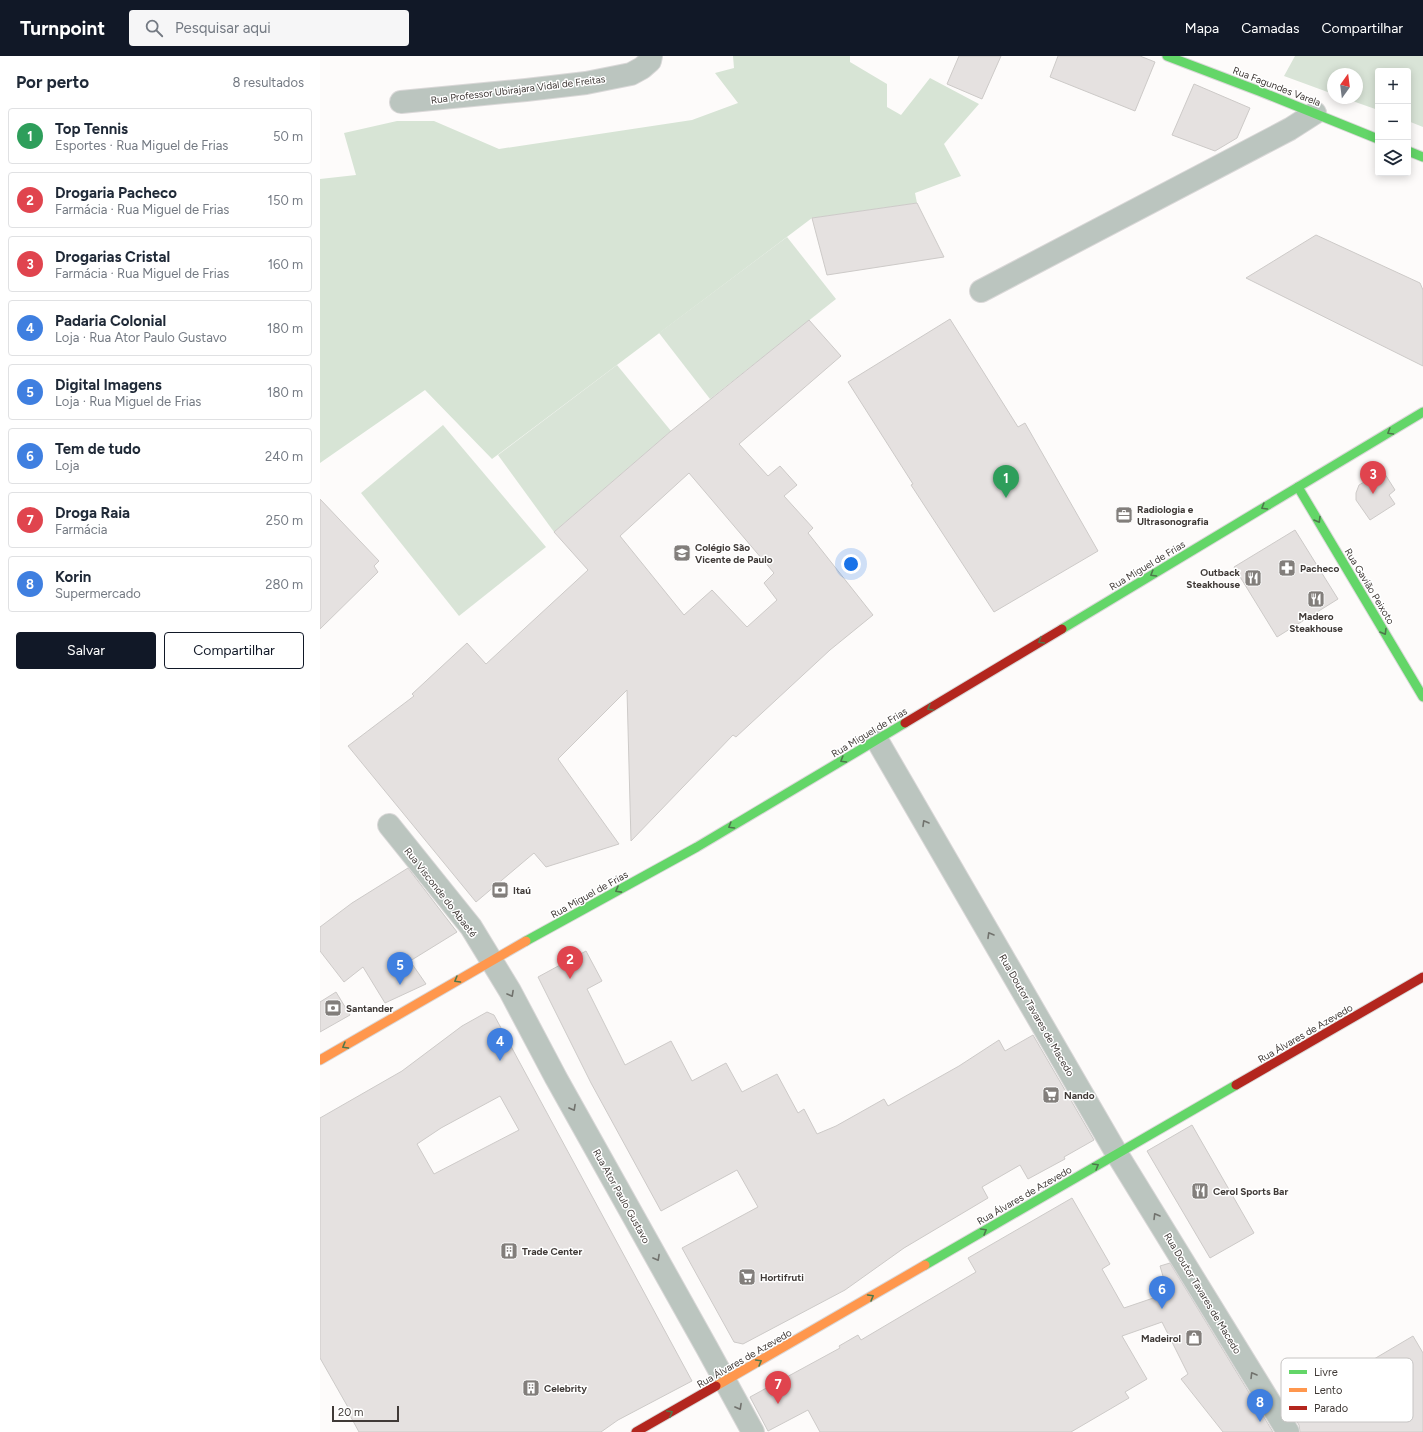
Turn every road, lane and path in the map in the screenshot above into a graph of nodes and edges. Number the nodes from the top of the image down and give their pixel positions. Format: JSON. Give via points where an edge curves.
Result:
{"nodes":[{"id":1,"x":651,"y":56,"type":"edge"},
{"id":2,"x":1166,"y":56,"type":"edge"},
{"id":3,"x":401,"y":102,"type":"dead end"},
{"id":4,"x":1315,"y":113,"type":"junction"},
{"id":5,"x":1375,"y":138,"type":"edge"},
{"id":6,"x":1411,"y":152,"type":"edge"},
{"id":7,"x":1423,"y":158,"type":"edge"},
{"id":8,"x":981,"y":291,"type":"dead end"},
{"id":9,"x":1423,"y":412,"type":"edge"},
{"id":10,"x":1298,"y":487,"type":"junction"},
{"id":11,"x":1423,"y":697,"type":"edge"},
{"id":12,"x":877,"y":740,"type":"junction"},
{"id":13,"x":389,"y":825,"type":"dead end"},
{"id":14,"x":491,"y":960,"type":"junction"},
{"id":15,"x":1423,"y":977,"type":"edge"},
{"id":16,"x":320,"y":1060,"type":"edge"},
{"id":17,"x":1117,"y":1154,"type":"junction"},
{"id":18,"x":725,"y":1381,"type":"junction"},
{"id":19,"x":1281,"y":1421,"type":"edge"},
{"id":20,"x":1282,"y":1422,"type":"edge"},
{"id":21,"x":636,"y":1432,"type":"edge"},
{"id":22,"x":753,"y":1432,"type":"edge"},
{"id":23,"x":1288,"y":1432,"type":"edge"}],
"edges":[{"from":1,"to":3,"type":"street","name":"Rua Professor Ubirajara Vidal de Freitas","via":[[650,61],[631,74],[586,83]]},
{"from":2,"to":4,"type":"main road","name":"Rua Fagundes Varela"},
{"from":4,"to":5,"type":"main road","name":"Rua Fagundes Varela"},
{"from":4,"to":8,"type":"street","via":[[1290,129]]},
{"from":6,"to":7,"type":"main road"},
{"from":9,"to":10,"type":"main road","name":"Rua Miguel de Frias","one_way":true},
{"from":10,"to":11,"type":"main road","name":"Rua Gavião Peixoto","one_way":true},
{"from":10,"to":12,"type":"main road","name":"Rua Miguel de Frias","one_way":true},
{"from":12,"to":14,"type":"main road","name":"Rua Miguel de Frias","one_way":true,"via":[[697,847]]},
{"from":17,"to":12,"type":"street","name":"Rua Doutor Tavares de Macedo","one_way":true},
{"from":13,"to":14,"type":"street","name":"Rua Visconde do Abaeté","via":[[471,927]]},
{"from":14,"to":16,"type":"main road","name":"Rua Miguel de Frias","one_way":true},
{"from":14,"to":18,"type":"street","name":"Rua Ator Paulo Gustavo","one_way":true},
{"from":15,"to":17,"type":"main road","name":"Rua Álvares de Azevedo"},
{"from":18,"to":17,"type":"main road","name":"Rua Álvares de Azevedo","one_way":true},
{"from":19,"to":17,"type":"street","name":"Rua Doutor Tavares de Macedo","one_way":true},
{"from":21,"to":18,"type":"main road","name":"Rua Álvares de Azevedo","one_way":true},
{"from":18,"to":22,"type":"street","name":"Rua Ator Paulo Gustavo","one_way":true},
{"from":23,"to":20,"type":"street","name":"Rua Doutor Tavares de Macedo","one_way":true}]}
